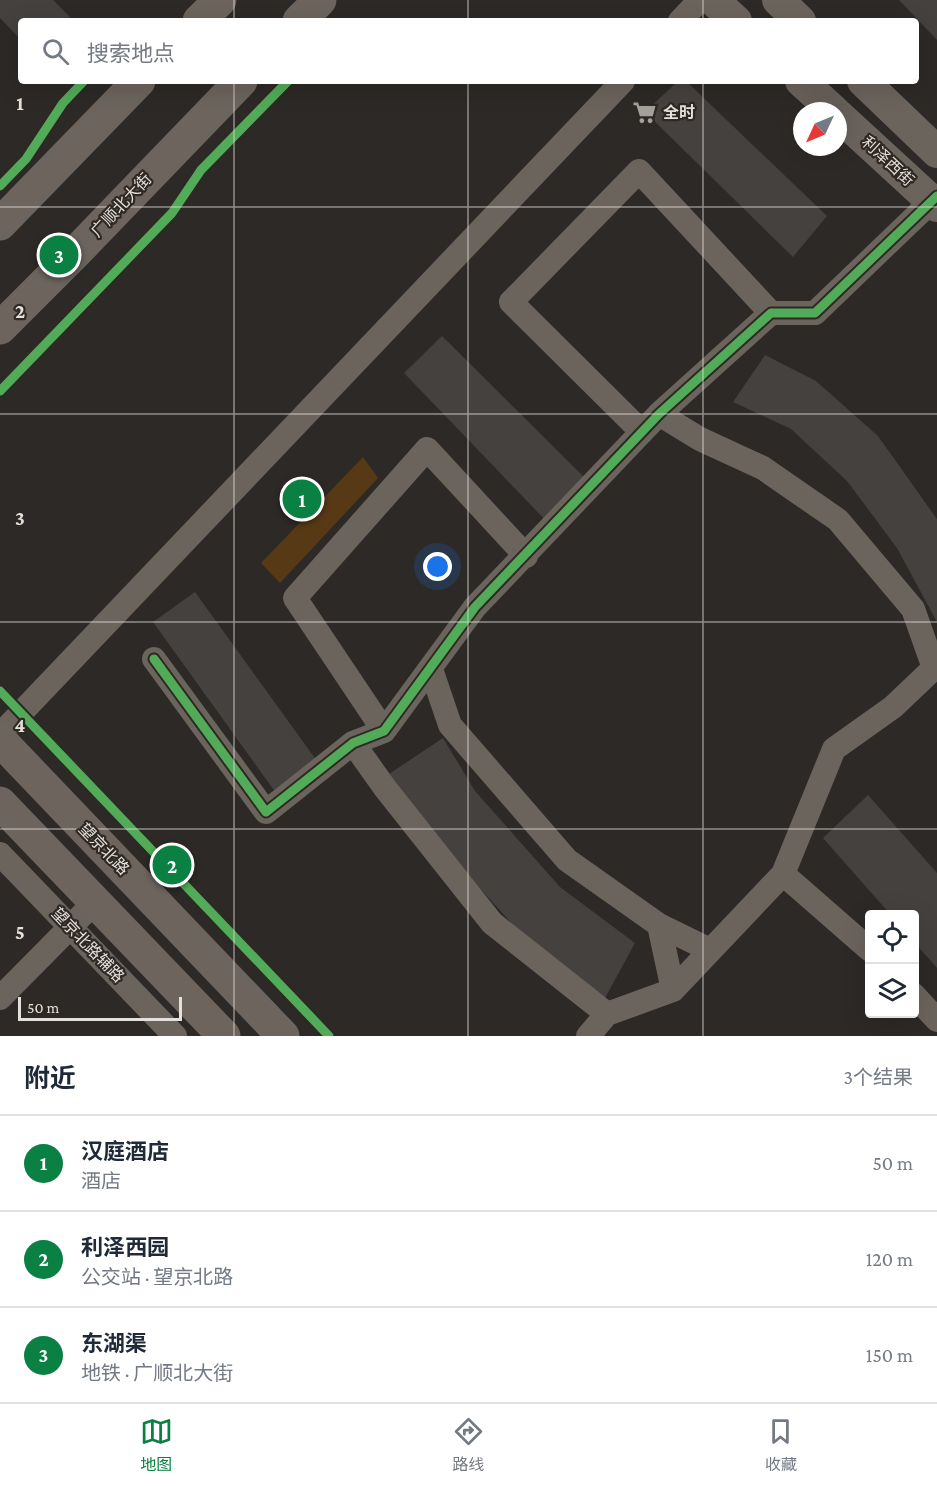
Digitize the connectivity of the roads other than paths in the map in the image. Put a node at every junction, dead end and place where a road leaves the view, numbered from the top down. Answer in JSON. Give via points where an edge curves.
{"nodes":[{"id":1,"x":220,"y":0,"type":"edge"},
{"id":2,"x":320,"y":0,"type":"edge"},
{"id":3,"x":700,"y":0,"type":"edge"},
{"id":4,"x":713,"y":0,"type":"edge"},
{"id":5,"x":778,"y":0,"type":"edge"},
{"id":6,"x":202,"y":18,"type":"edge"},
{"id":7,"x":302,"y":18,"type":"edge"},
{"id":8,"x":683,"y":18,"type":"edge"},
{"id":9,"x":733,"y":18,"type":"edge"},
{"id":10,"x":797,"y":18,"type":"edge"},
{"id":11,"x":136,"y":84,"type":"edge"},
{"id":12,"x":238,"y":84,"type":"edge"},
{"id":13,"x":620,"y":84,"type":"edge"},
{"id":14,"x":804,"y":84,"type":"edge"},
{"id":15,"x":866,"y":84,"type":"edge"},
{"id":16,"x":824,"y":102,"type":"edge"},
{"id":17,"x":847,"y":123,"type":"edge"},
{"id":18,"x":937,"y":152,"type":"edge"},
{"id":19,"x":935,"y":201,"type":"edge"},
{"id":20,"x":0,"y":224,"type":"edge"},
{"id":21,"x":771,"y":313,"type":"junction"},
{"id":22,"x":0,"y":328,"type":"edge"},
{"id":23,"x":659,"y":414,"type":"junction"},
{"id":24,"x":642,"y":432,"type":"junction"},
{"id":25,"x":526,"y":556,"type":"junction"},
{"id":26,"x":154,"y":659,"type":"dead end"},
{"id":27,"x":935,"y":668,"type":"edge"},
{"id":28,"x":431,"y":669,"type":"junction"},
{"id":29,"x":384,"y":731,"type":"junction"},
{"id":30,"x":0,"y":735,"type":"edge"},
{"id":31,"x":0,"y":740,"type":"edge"},
{"id":32,"x":352,"y":744,"type":"junction"},
{"id":33,"x":0,"y":803,"type":"edge"},
{"id":34,"x":0,"y":854,"type":"edge"},
{"id":35,"x":783,"y":874,"type":"junction"},
{"id":36,"x":96,"y":902,"type":"junction"},
{"id":37,"x":659,"y":925,"type":"junction"},
{"id":38,"x":70,"y":927,"type":"junction"},
{"id":39,"x":865,"y":946,"type":"edge"},
{"id":40,"x":710,"y":950,"type":"junction"},
{"id":41,"x":673,"y":990,"type":"junction"},
{"id":42,"x":0,"y":998,"type":"edge"},
{"id":43,"x":919,"y":1000,"type":"edge"},
{"id":44,"x":607,"y":1014,"type":"junction"},
{"id":45,"x":937,"y":1020,"type":"edge"},
{"id":46,"x":176,"y":1036,"type":"edge"},
{"id":47,"x":224,"y":1036,"type":"edge"},
{"id":48,"x":283,"y":1036,"type":"edge"},
{"id":49,"x":588,"y":1036,"type":"edge"}],
"edges":[{"from":1,"to":6,"type":"main road"},
{"from":2,"to":7,"type":"main road"},
{"from":3,"to":8,"type":"street"},
{"from":4,"to":9,"type":"street"},
{"from":5,"to":10,"type":"street"},
{"from":11,"to":20,"type":"main road"},
{"from":12,"to":22,"type":"main road","name":"广顺北大街"},
{"from":13,"to":30,"type":"street"},
{"from":14,"to":16,"type":"street"},
{"from":15,"to":18,"type":"street"},
{"from":17,"to":19,"type":"street","name":"利泽西街"},
{"from":19,"to":21,"type":"street","via":[[815,313]]},
{"from":21,"to":23,"type":"street"},
{"from":21,"to":24,"type":"street","via":[[639,171],[511,302]]},
{"from":23,"to":24,"type":"street"},
{"from":23,"to":27,"type":"street","via":[[700,439],[763,468],[838,520],[913,609]]},
{"from":24,"to":25,"type":"street"},
{"from":25,"to":28,"type":"street","via":[[475,607]]},
{"from":25,"to":29,"type":"street","via":[[427,449],[295,598]]},
{"from":26,"to":32,"type":"street","via":[[266,812]]},
{"from":27,"to":35,"type":"street","via":[[893,707],[834,749]]},
{"from":28,"to":29,"type":"street"},
{"from":28,"to":37,"type":"street","via":[[450,725],[567,860]]},
{"from":29,"to":32,"type":"street"},
{"from":31,"to":48,"type":"main road","name":"望京北路"},
{"from":32,"to":44,"type":"street","via":[[492,923]]},
{"from":33,"to":36,"type":"main road"},
{"from":34,"to":38,"type":"street","name":"望京北路辅路"},
{"from":35,"to":39,"type":"street"},
{"from":35,"to":40,"type":"street"},
{"from":36,"to":38,"type":"street"},
{"from":36,"to":47,"type":"main road"},
{"from":37,"to":40,"type":"street"},
{"from":37,"to":41,"type":"street"},
{"from":38,"to":42,"type":"street"},
{"from":38,"to":46,"type":"street","name":"望京北路辅路"},
{"from":40,"to":41,"type":"street"},
{"from":41,"to":44,"type":"street"},
{"from":43,"to":45,"type":"street"},
{"from":44,"to":49,"type":"street"}]}
